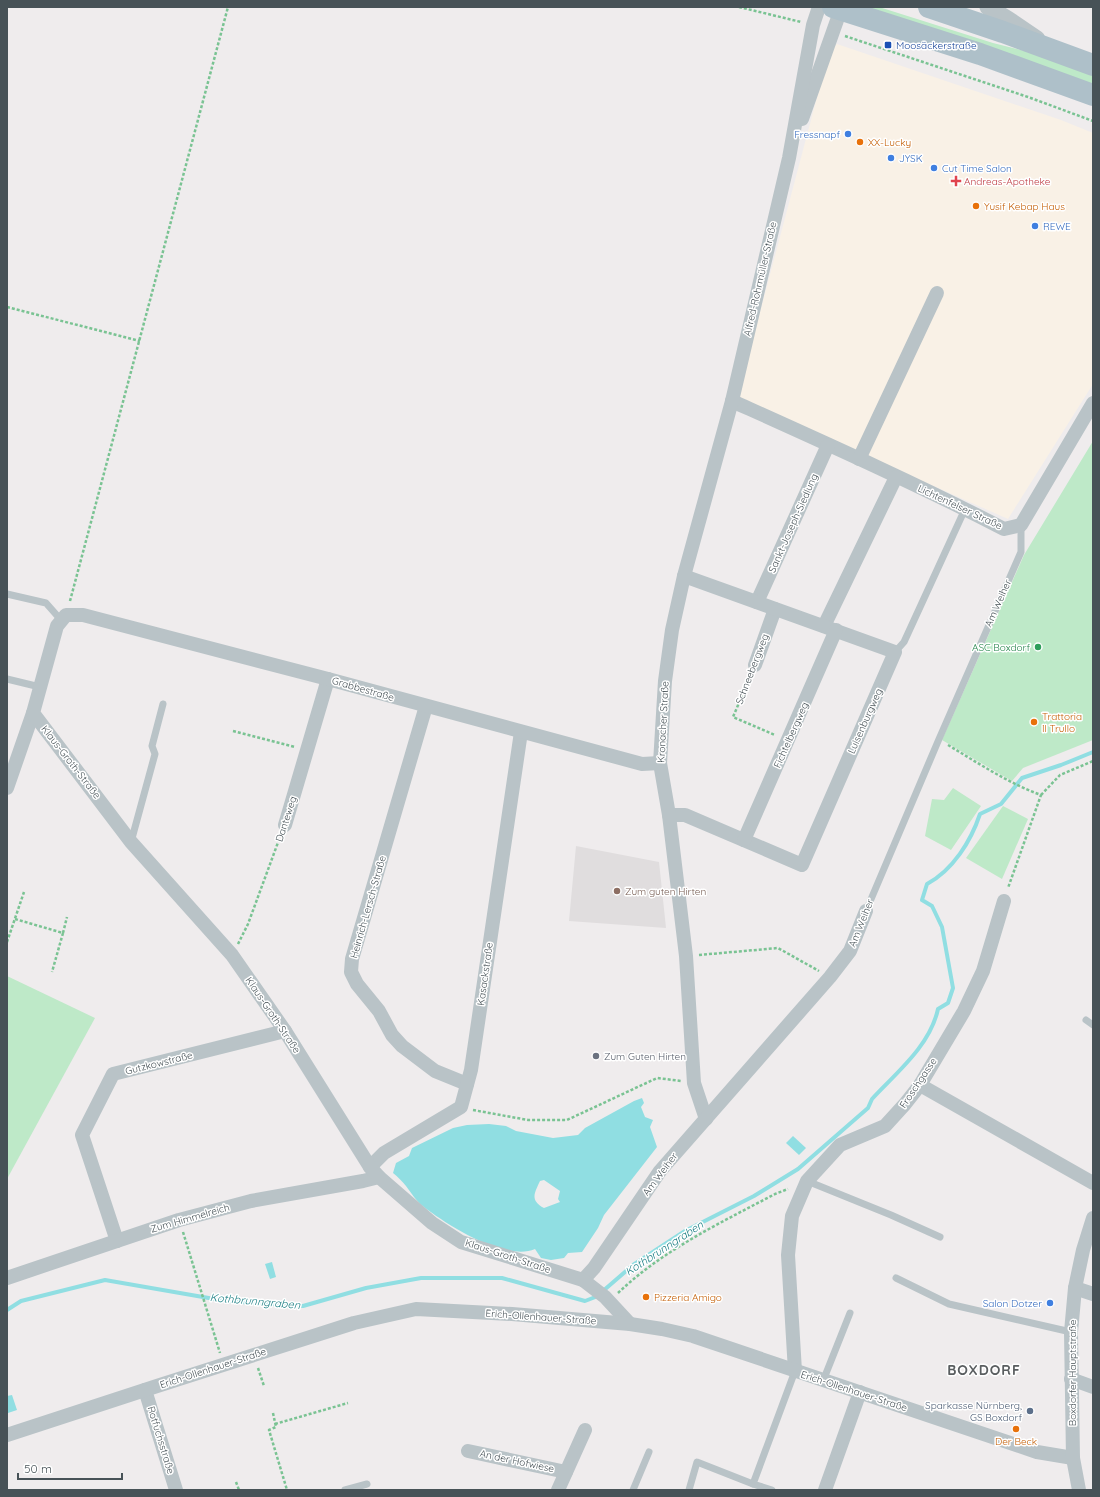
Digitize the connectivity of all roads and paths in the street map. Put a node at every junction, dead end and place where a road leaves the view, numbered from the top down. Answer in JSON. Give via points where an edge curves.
{"nodes":[{"id":1,"x":228,"y":7,"type":"edge"},
{"id":2,"x":739,"y":7,"type":"edge"},
{"id":3,"x":819,"y":7,"type":"edge"},
{"id":4,"x":929,"y":7,"type":"edge"},
{"id":5,"x":988,"y":7,"type":"edge"},
{"id":6,"x":838,"y":8,"type":"edge"},
{"id":7,"x":813,"y":25,"type":"junction"},
{"id":8,"x":832,"y":31,"type":"junction"},
{"id":9,"x":888,"y":45,"type":"dead end"},
{"id":10,"x":1050,"y":48,"type":"junction"},
{"id":11,"x":887,"y":50,"type":"junction"},
{"id":12,"x":1093,"y":65,"type":"edge"},
{"id":13,"x":1093,"y":95,"type":"edge"},
{"id":14,"x":1093,"y":121,"type":"edge"},
{"id":15,"x":789,"y":158,"type":"junction"},
{"id":16,"x":937,"y":293,"type":"dead end"},
{"id":17,"x":7,"y":307,"type":"edge"},
{"id":18,"x":140,"y":341,"type":"junction"},
{"id":19,"x":732,"y":401,"type":"junction"},
{"id":20,"x":1093,"y":403,"type":"edge"},
{"id":21,"x":828,"y":444,"type":"junction"},
{"id":22,"x":859,"y":459,"type":"junction"},
{"id":23,"x":896,"y":477,"type":"junction"},
{"id":24,"x":965,"y":509,"type":"junction"},
{"id":25,"x":1021,"y":525,"type":"junction"},
{"id":26,"x":684,"y":576,"type":"junction"},
{"id":27,"x":7,"y":594,"type":"edge"},
{"id":28,"x":757,"y":602,"type":"junction"},
{"id":29,"x":775,"y":609,"type":"junction"},
{"id":30,"x":64,"y":618,"type":"junction"},
{"id":31,"x":830,"y":628,"type":"junction"},
{"id":32,"x":895,"y":652,"type":"junction"},
{"id":33,"x":755,"y":664,"type":"joint"},
{"id":34,"x":7,"y":679,"type":"edge"},
{"id":35,"x":328,"y":679,"type":"junction"},
{"id":36,"x":40,"y":687,"type":"junction"},
{"id":37,"x":163,"y":704,"type":"dead end"},
{"id":38,"x":426,"y":706,"type":"junction"},
{"id":39,"x":33,"y":713,"type":"junction"},
{"id":40,"x":233,"y":731,"type":"dead end"},
{"id":41,"x":520,"y":732,"type":"junction"},
{"id":42,"x":939,"y":739,"type":"junction"},
{"id":43,"x":788,"y":741,"type":"junction"},
{"id":44,"x":307,"y":751,"type":"junction"},
{"id":45,"x":1093,"y":761,"type":"edge"},
{"id":46,"x":660,"y":763,"type":"junction"},
{"id":47,"x":7,"y":788,"type":"edge"},
{"id":48,"x":1041,"y":795,"type":"junction"},
{"id":49,"x":669,"y":815,"type":"junction"},
{"id":50,"x":285,"y":825,"type":"joint"},
{"id":51,"x":744,"y":840,"type":"junction"},
{"id":52,"x":131,"y":842,"type":"junction"},
{"id":53,"x":24,"y":892,"type":"dead end"},
{"id":54,"x":1004,"y":901,"type":"joint"},
{"id":55,"x":866,"y":911,"type":"joint"},
{"id":56,"x":67,"y":917,"type":"dead end"},
{"id":57,"x":15,"y":919,"type":"junction"},
{"id":58,"x":63,"y":933,"type":"junction"},
{"id":59,"x":7,"y":942,"type":"edge"},
{"id":60,"x":232,"y":955,"type":"junction"},
{"id":61,"x":686,"y":956,"type":"junction"},
{"id":62,"x":52,"y":972,"type":"dead end"},
{"id":63,"x":830,"y":977,"type":"junction"},
{"id":64,"x":1086,"y":1020,"type":"dead end"},
{"id":65,"x":1093,"y":1025,"type":"edge"},
{"id":66,"x":285,"y":1031,"type":"junction"},
{"id":67,"x":694,"y":1083,"type":"junction"},
{"id":68,"x":467,"y":1084,"type":"junction"},
{"id":69,"x":920,"y":1084,"type":"junction"},
{"id":70,"x":461,"y":1107,"type":"junction"},
{"id":71,"x":706,"y":1119,"type":"junction"},
{"id":72,"x":374,"y":1172,"type":"junction"},
{"id":73,"x":807,"y":1181,"type":"junction"},
{"id":74,"x":1093,"y":1183,"type":"edge"},
{"id":75,"x":1093,"y":1218,"type":"edge"},
{"id":76,"x":179,"y":1220,"type":"junction"},
{"id":77,"x":940,"y":1237,"type":"dead end"},
{"id":78,"x":117,"y":1241,"type":"junction"},
{"id":79,"x":7,"y":1278,"type":"edge"},
{"id":80,"x":896,"y":1278,"type":"dead end"},
{"id":81,"x":586,"y":1283,"type":"junction"},
{"id":82,"x":1075,"y":1288,"type":"junction"},
{"id":83,"x":1093,"y":1294,"type":"edge"},
{"id":84,"x":606,"y":1299,"type":"junction"},
{"id":85,"x":850,"y":1313,"type":"dead end"},
{"id":86,"x":630,"y":1324,"type":"junction"},
{"id":87,"x":1071,"y":1332,"type":"junction"},
{"id":88,"x":253,"y":1355,"type":"junction"},
{"id":89,"x":224,"y":1365,"type":"junction"},
{"id":90,"x":795,"y":1371,"type":"junction"},
{"id":91,"x":1071,"y":1379,"type":"junction"},
{"id":92,"x":823,"y":1381,"type":"junction"},
{"id":93,"x":264,"y":1386,"type":"dead end"},
{"id":94,"x":1093,"y":1387,"type":"edge"},
{"id":95,"x":145,"y":1390,"type":"junction"},
{"id":96,"x":860,"y":1392,"type":"junction"},
{"id":97,"x":348,"y":1403,"type":"dead end"},
{"id":98,"x":273,"y":1413,"type":"dead end"},
{"id":99,"x":275,"y":1424,"type":"junction"},
{"id":100,"x":584,"y":1430,"type":"dead end"},
{"id":101,"x":7,"y":1435,"type":"edge"},
{"id":102,"x":468,"y":1451,"type":"dead end"},
{"id":103,"x":649,"y":1452,"type":"dead end"},
{"id":104,"x":1073,"y":1458,"type":"junction"},
{"id":105,"x":566,"y":1472,"type":"junction"},
{"id":106,"x":236,"y":1482,"type":"dead end"},
{"id":107,"x":367,"y":1484,"type":"dead end"},
{"id":108,"x":753,"y":1484,"type":"junction"},
{"id":109,"x":176,"y":1490,"type":"edge"},
{"id":110,"x":238,"y":1490,"type":"edge"},
{"id":111,"x":287,"y":1490,"type":"edge"},
{"id":112,"x":345,"y":1490,"type":"edge"},
{"id":113,"x":558,"y":1490,"type":"edge"},
{"id":114,"x":633,"y":1490,"type":"edge"},
{"id":115,"x":689,"y":1490,"type":"edge"},
{"id":116,"x":772,"y":1490,"type":"edge"},
{"id":117,"x":825,"y":1490,"type":"edge"},
{"id":118,"x":1079,"y":1490,"type":"edge"}],
"edges":[{"from":1,"to":18,"type":"path"},
{"from":2,"to":7,"type":"path"},
{"from":3,"to":7,"type":"street","name":"Alfred-Rohrmüller-Straße"},
{"from":4,"to":10,"type":"main road"},
{"from":5,"to":10,"type":"street"},
{"from":6,"to":8,"type":"street","name":"Alfred-Rohrmüller-Straße"},
{"from":6,"to":13,"type":"main road","via":[[980,54]]},
{"from":7,"to":15,"type":"street","name":"Alfred-Rohrmüller-Straße"},
{"from":8,"to":11,"type":"path"},
{"from":8,"to":15,"type":"street","name":"Alfred-Rohrmüller-Straße"},
{"from":9,"to":11,"type":"path"},
{"from":10,"to":12,"type":"main road"},
{"from":11,"to":14,"type":"path"},
{"from":15,"to":19,"type":"street","name":"Alfred-Rohrmüller-Straße"},
{"from":16,"to":22,"type":"street"},
{"from":17,"to":18,"type":"path"},
{"from":18,"to":30,"type":"path"},
{"from":19,"to":21,"type":"street","name":"Lichtenfelser Straße"},
{"from":19,"to":26,"type":"street","name":"Kronacher Straße"},
{"from":20,"to":25,"type":"street"},
{"from":21,"to":22,"type":"street","name":"Lichtenfelser Straße"},
{"from":21,"to":28,"type":"street","name":"Sankt-Joseph-Siedlung"},
{"from":22,"to":23,"type":"street","name":"Lichtenfelser Straße"},
{"from":23,"to":24,"type":"street","name":"Lichtenfelser Straße"},
{"from":23,"to":31,"type":"street"},
{"from":24,"to":25,"type":"street","name":"Lichtenfelser Straße","via":[[1004,529]]},
{"from":24,"to":32,"type":"lane","via":[[904,642]]},
{"from":25,"to":42,"type":"lane","name":"Am Weiher","via":[[1021,552]]},
{"from":26,"to":28,"type":"street"},
{"from":26,"to":46,"type":"street","name":"Kronacher Straße","via":[[672,630],[665,681]]},
{"from":27,"to":30,"type":"lane","via":[[46,603]]},
{"from":28,"to":29,"type":"street"},
{"from":29,"to":31,"type":"street"},
{"from":29,"to":33,"type":"street","name":"Schneebergweg"},
{"from":30,"to":35,"type":"street","name":"Grabbestraße","via":[[83,615]]},
{"from":30,"to":36,"type":"street","via":[[57,626]]},
{"from":31,"to":32,"type":"street"},
{"from":31,"to":43,"type":"street","name":"Fichtelbergweg"},
{"from":32,"to":51,"type":"street","name":"Luisenburgweg","via":[[802,865]]},
{"from":33,"to":43,"type":"path","name":"Schneebergweg","via":[[733,717]]},
{"from":34,"to":36,"type":"lane"},
{"from":35,"to":38,"type":"street","name":"Grabbestraße"},
{"from":35,"to":44,"type":"street","name":"Danteweg"},
{"from":36,"to":39,"type":"street"},
{"from":37,"to":52,"type":"lane","via":[[152,746],[155,754]]},
{"from":38,"to":41,"type":"street","name":"Grabbestraße"},
{"from":38,"to":68,"type":"street","name":"Heinrich-Lersch-Straße","via":[[352,959],[351,972],[402,1046],[435,1071]]},
{"from":39,"to":47,"type":"street"},
{"from":39,"to":52,"type":"street","name":"Klaus-Groth-Straße"},
{"from":40,"to":44,"type":"path"},
{"from":41,"to":46,"type":"street","name":"Grabbestraße","via":[[642,764]]},
{"from":41,"to":68,"type":"street","name":"Kasackstraße"},
{"from":42,"to":48,"type":"path","via":[[1008,781]]},
{"from":42,"to":55,"type":"lane","name":"Am Weiher"},
{"from":43,"to":51,"type":"street","name":"Fichtelbergweg"},
{"from":44,"to":50,"type":"street","name":"Danteweg"},
{"from":45,"to":48,"type":"path","via":[[1060,775]]},
{"from":46,"to":49,"type":"street","name":"Kronacher Straße"},
{"from":48,"to":54,"type":"path"},
{"from":49,"to":51,"type":"street","name":"Luisenburgweg","via":[[685,815]]},
{"from":49,"to":61,"type":"street","name":"Kronacher Straße"},
{"from":50,"to":60,"type":"path","name":"Danteweg","via":[[248,924]]},
{"from":52,"to":60,"type":"street","name":"Klaus-Groth-Straße"},
{"from":53,"to":57,"type":"path"},
{"from":54,"to":69,"type":"street","name":"Froschgasse","via":[[983,971],[964,1011]]},
{"from":55,"to":63,"type":"street","name":"Am Weiher","via":[[850,950]]},
{"from":56,"to":58,"type":"path"},
{"from":57,"to":58,"type":"path"},
{"from":57,"to":59,"type":"path"},
{"from":58,"to":62,"type":"path"},
{"from":60,"to":66,"type":"street","name":"Klaus-Groth-Straße"},
{"from":61,"to":63,"type":"path","via":[[778,948]]},
{"from":61,"to":67,"type":"street","name":"Kronacher Straße"},
{"from":63,"to":71,"type":"street","name":"Am Weiher"},
{"from":64,"to":65,"type":"lane"},
{"from":66,"to":72,"type":"street","name":"Klaus-Groth-Straße"},
{"from":66,"to":78,"type":"street","name":"Gutzkowstraße","via":[[113,1074],[82,1135]]},
{"from":67,"to":70,"type":"path","via":[[657,1078],[567,1120],[528,1120]]},
{"from":67,"to":71,"type":"street","name":"Kronacher Straße"},
{"from":68,"to":70,"type":"street","name":"Kasackstraße"},
{"from":69,"to":73,"type":"street","name":"Froschgasse","via":[[906,1104],[885,1126],[840,1145]]},
{"from":69,"to":74,"type":"street"},
{"from":70,"to":72,"type":"street","via":[[384,1153]]},
{"from":71,"to":81,"type":"street","name":"Am Weiher","via":[[660,1171]]},
{"from":72,"to":76,"type":"street","name":"Zum Himmelreich","via":[[363,1181],[251,1201]]},
{"from":72,"to":81,"type":"street","name":"Klaus-Groth-Straße","via":[[432,1223],[461,1242]]},
{"from":73,"to":77,"type":"lane"},
{"from":73,"to":84,"type":"path","via":[[775,1194],[686,1241]]},
{"from":73,"to":90,"type":"street","name":"Froschgasse","via":[[792,1216],[788,1255]]},
{"from":75,"to":82,"type":"street","name":"Boxdorfer Hauptstraße"},
{"from":76,"to":78,"type":"street","name":"Zum Himmelreich"},
{"from":76,"to":89,"type":"path"},
{"from":78,"to":79,"type":"street","name":"Zum Himmelreich"},
{"from":80,"to":87,"type":"lane","via":[[949,1304]]},
{"from":81,"to":84,"type":"street","name":"Klaus-Groth-Straße"},
{"from":82,"to":83,"type":"street"},
{"from":82,"to":87,"type":"street","name":"Boxdorfer Hauptstraße"},
{"from":84,"to":86,"type":"street","name":"Klaus-Groth-Straße"},
{"from":85,"to":92,"type":"lane"},
{"from":86,"to":88,"type":"street","name":"Erich-Ollenhauer-Straße","via":[[416,1309],[354,1323]]},
{"from":86,"to":90,"type":"street","name":"Erich-Ollenhauer-Straße","via":[[693,1336]]},
{"from":87,"to":91,"type":"street","name":"Boxdorfer Hauptstraße"},
{"from":88,"to":89,"type":"street","name":"Erich-Ollenhauer-Straße"},
{"from":88,"to":93,"type":"path"},
{"from":89,"to":95,"type":"street","name":"Erich-Ollenhauer-Straße"},
{"from":90,"to":92,"type":"street","name":"Erich-Ollenhauer-Straße"},
{"from":90,"to":108,"type":"lane"},
{"from":91,"to":94,"type":"street"},
{"from":91,"to":104,"type":"street","name":"Boxdorfer Hauptstraße"},
{"from":92,"to":96,"type":"street","name":"Erich-Ollenhauer-Straße"},
{"from":95,"to":101,"type":"street","name":"Erich-Ollenhauer-Straße"},
{"from":95,"to":109,"type":"street","name":"Rotfuchsstraße"},
{"from":96,"to":104,"type":"street","name":"Erich-Ollenhauer-Straße","via":[[1037,1452]]},
{"from":96,"to":117,"type":"street"},
{"from":97,"to":99,"type":"path"},
{"from":98,"to":99,"type":"path"},
{"from":99,"to":111,"type":"path","via":[[276,1428],[269,1430]]},
{"from":100,"to":105,"type":"street","name":"An der Hofwiese"},
{"from":102,"to":105,"type":"street","name":"An der Hofwiese"},
{"from":103,"to":114,"type":"lane"},
{"from":104,"to":118,"type":"street","name":"Boxdorfer Hauptstraße"},
{"from":105,"to":113,"type":"street","name":"An der Hofwiese"},
{"from":106,"to":110,"type":"path"},
{"from":107,"to":112,"type":"lane"},
{"from":108,"to":115,"type":"lane","via":[[697,1462]]},
{"from":108,"to":116,"type":"lane"}]}
